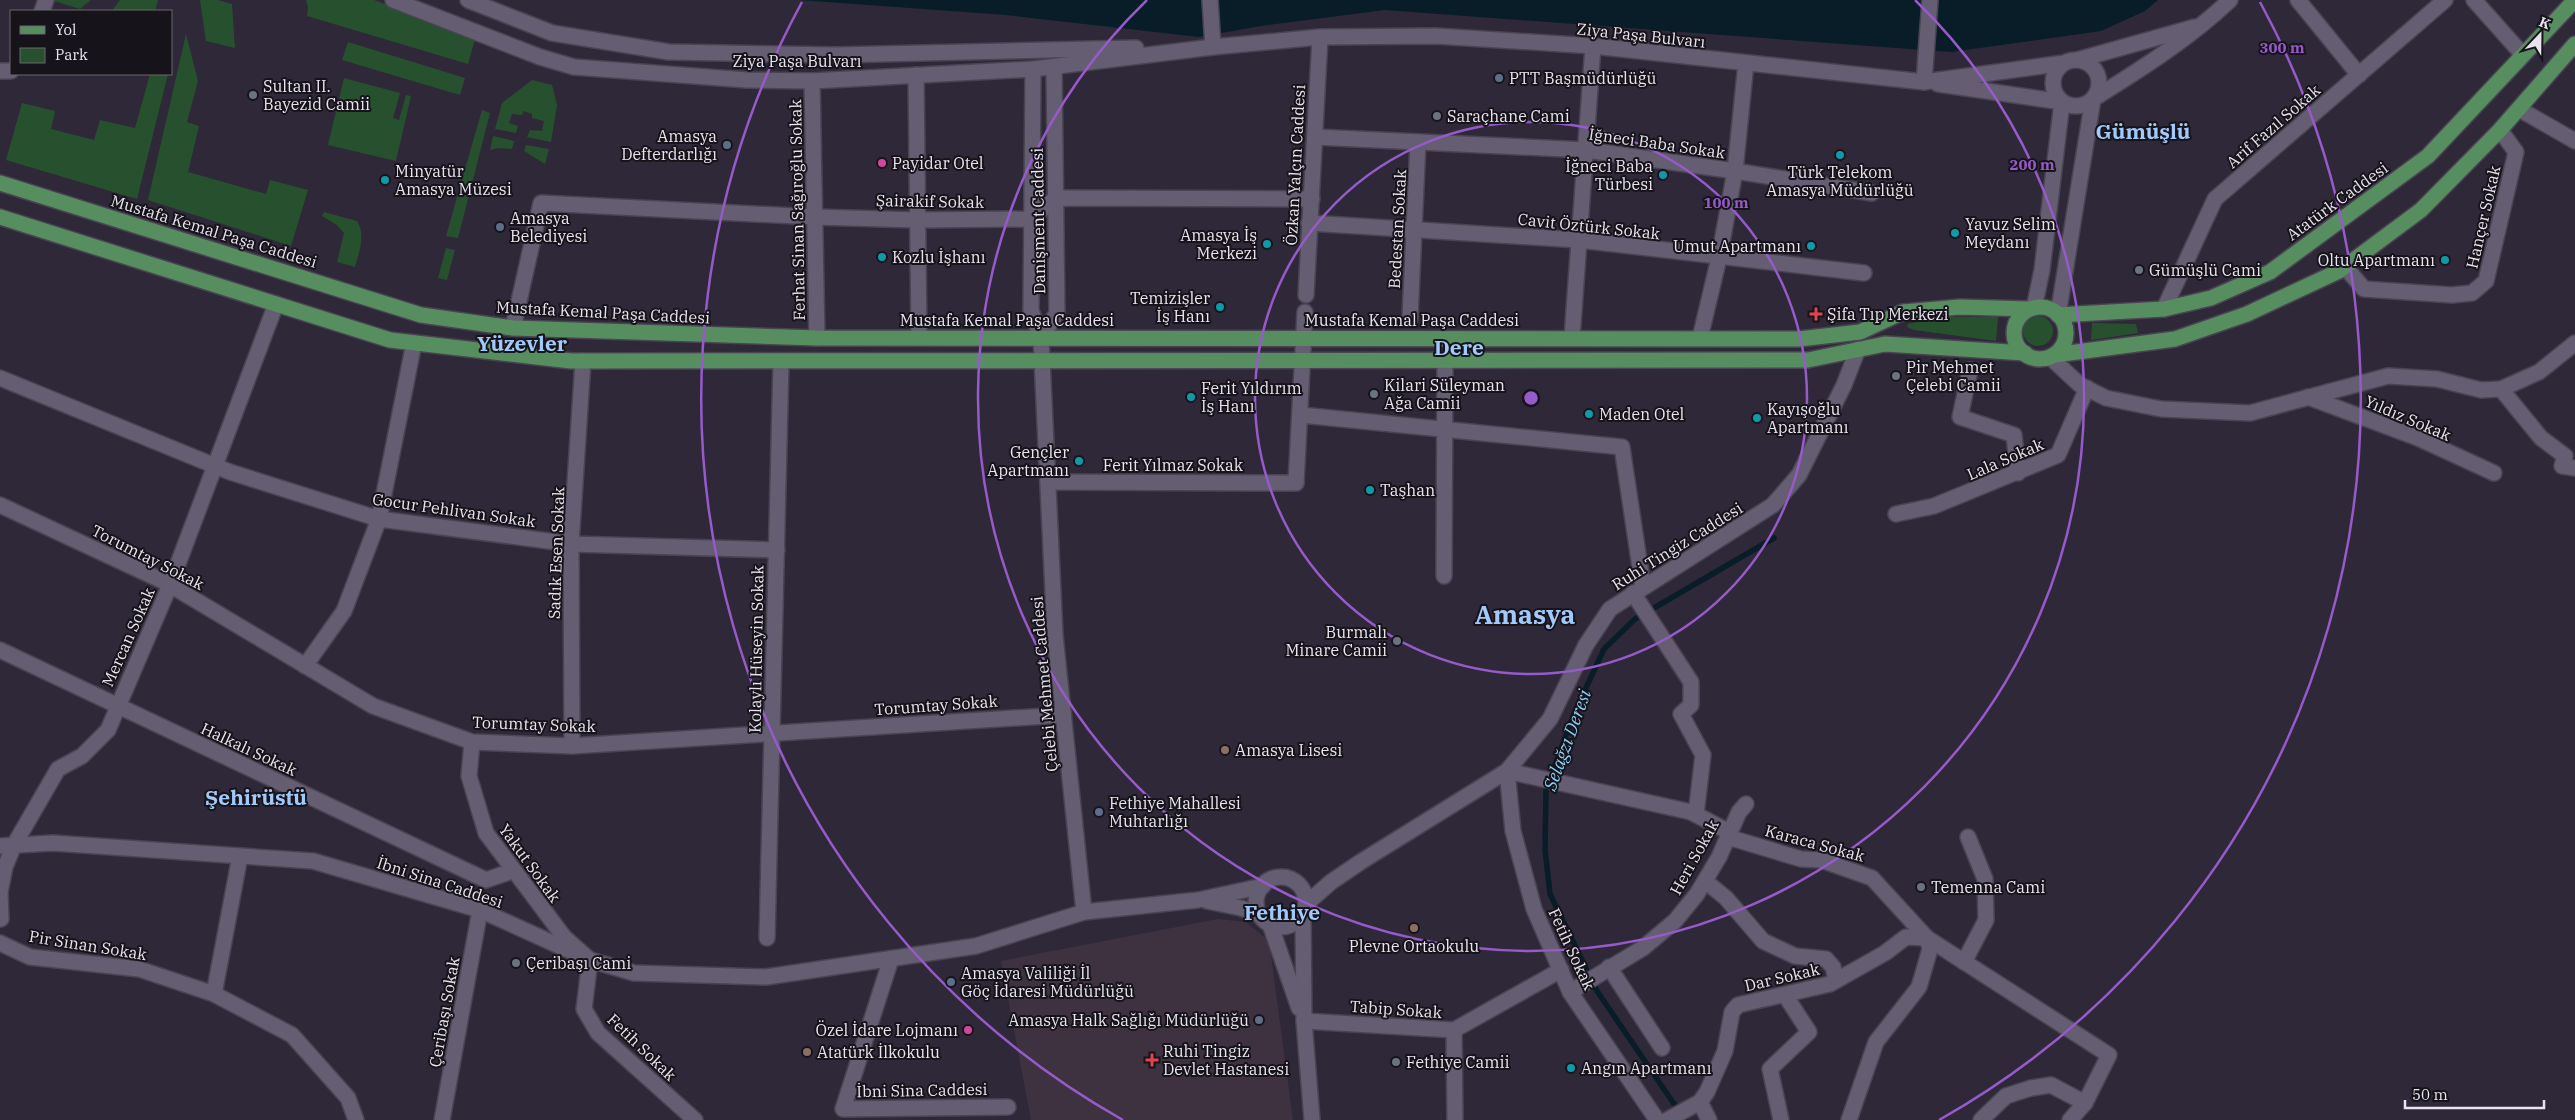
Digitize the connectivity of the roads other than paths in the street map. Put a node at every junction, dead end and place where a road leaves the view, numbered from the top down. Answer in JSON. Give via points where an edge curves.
{"nodes":[{"id":1,"x":393,"y":0,"type":"edge"},
{"id":2,"x":468,"y":0,"type":"edge"},
{"id":3,"x":1210,"y":0,"type":"edge"},
{"id":4,"x":1930,"y":0,"type":"edge"},
{"id":5,"x":2230,"y":0,"type":"edge"},
{"id":6,"x":2298,"y":0,"type":"edge"},
{"id":7,"x":2445,"y":0,"type":"edge"},
{"id":8,"x":2474,"y":0,"type":"edge"},
{"id":9,"x":2575,"y":0,"type":"edge"},
{"id":10,"x":2204,"y":24,"type":"junction"},
{"id":11,"x":1320,"y":37,"type":"junction"},
{"id":12,"x":2575,"y":44,"type":"edge"},
{"id":13,"x":1593,"y":46,"type":"junction"},
{"id":14,"x":1213,"y":47,"type":"junction"},
{"id":15,"x":2523,"y":55,"type":"junction"},
{"id":16,"x":2070,"y":62,"type":"junction"},
{"id":17,"x":1746,"y":63,"type":"junction"},
{"id":18,"x":1054,"y":68,"type":"junction"},
{"id":19,"x":1033,"y":69,"type":"junction"},
{"id":20,"x":916,"y":75,"type":"junction"},
{"id":21,"x":2359,"y":75,"type":"junction"},
{"id":22,"x":812,"y":82,"type":"junction"},
{"id":23,"x":1924,"y":82,"type":"junction"},
{"id":24,"x":2093,"y":99,"type":"junction"},
{"id":25,"x":2062,"y":102,"type":"junction"},
{"id":26,"x":2519,"y":109,"type":"junction"},
{"id":27,"x":2500,"y":130,"type":"junction"},
{"id":28,"x":1315,"y":136,"type":"junction"},
{"id":29,"x":2575,"y":141,"type":"edge"},
{"id":30,"x":1418,"y":142,"type":"junction"},
{"id":31,"x":1586,"y":150,"type":"junction"},
{"id":32,"x":1736,"y":171,"type":"junction"},
{"id":33,"x":0,"y":183,"type":"edge"},
{"id":34,"x":1872,"y":193,"type":"dead end"},
{"id":35,"x":1056,"y":198,"type":"junction"},
{"id":36,"x":1312,"y":199,"type":"junction"},
{"id":37,"x":0,"y":217,"type":"edge"},
{"id":38,"x":815,"y":217,"type":"junction"},
{"id":39,"x":1031,"y":219,"type":"junction"},
{"id":40,"x":917,"y":220,"type":"junction"},
{"id":41,"x":1309,"y":223,"type":"junction"},
{"id":42,"x":1414,"y":229,"type":"junction"},
{"id":43,"x":1579,"y":240,"type":"junction"},
{"id":44,"x":1719,"y":258,"type":"junction"},
{"id":45,"x":2345,"y":267,"type":"junction"},
{"id":46,"x":1864,"y":273,"type":"dead end"},
{"id":47,"x":1306,"y":295,"type":"dead end"},
{"id":48,"x":276,"y":304,"type":"junction"},
{"id":49,"x":2032,"y":309,"type":"junction"},
{"id":50,"x":2164,"y":309,"type":"junction"},
{"id":51,"x":1305,"y":312,"type":"dead end"},
{"id":52,"x":2058,"y":315,"type":"junction"},
{"id":53,"x":1410,"y":318,"type":"dead end"},
{"id":54,"x":513,"y":328,"type":"junction"},
{"id":55,"x":1304,"y":337,"type":"junction"},
{"id":56,"x":817,"y":338,"type":"junction"},
{"id":57,"x":919,"y":338,"type":"junction"},
{"id":58,"x":1041,"y":338,"type":"junction"},
{"id":59,"x":1572,"y":338,"type":"junction"},
{"id":60,"x":1700,"y":338,"type":"junction"},
{"id":61,"x":414,"y":343,"type":"junction"},
{"id":62,"x":2574,"y":345,"type":"edge"},
{"id":63,"x":1858,"y":349,"type":"junction"},
{"id":64,"x":2025,"y":353,"type":"junction"},
{"id":65,"x":2052,"y":356,"type":"junction"},
{"id":66,"x":1304,"y":360,"type":"junction"},
{"id":67,"x":1445,"y":360,"type":"junction"},
{"id":68,"x":583,"y":361,"type":"junction"},
{"id":69,"x":781,"y":361,"type":"junction"},
{"id":70,"x":1043,"y":361,"type":"junction"},
{"id":71,"x":1970,"y":370,"type":"dead end"},
{"id":72,"x":0,"y":378,"type":"edge"},
{"id":73,"x":2087,"y":388,"type":"junction"},
{"id":74,"x":2501,"y":389,"type":"junction"},
{"id":75,"x":2308,"y":397,"type":"junction"},
{"id":76,"x":1301,"y":415,"type":"junction"},
{"id":77,"x":1447,"y":428,"type":"junction"},
{"id":78,"x":216,"y":466,"type":"junction"},
{"id":79,"x":2575,"y":468,"type":"edge"},
{"id":80,"x":2018,"y":473,"type":"junction"},
{"id":81,"x":2494,"y":473,"type":"dead end"},
{"id":82,"x":1049,"y":482,"type":"junction"},
{"id":83,"x":0,"y":505,"type":"edge"},
{"id":84,"x":1896,"y":514,"type":"dead end"},
{"id":85,"x":379,"y":519,"type":"junction"},
{"id":86,"x":571,"y":544,"type":"junction"},
{"id":87,"x":777,"y":550,"type":"junction"},
{"id":88,"x":1444,"y":576,"type":"dead end"},
{"id":89,"x":170,"y":585,"type":"junction"},
{"id":90,"x":1638,"y":595,"type":"junction"},
{"id":91,"x":0,"y":650,"type":"edge"},
{"id":92,"x":305,"y":666,"type":"junction"},
{"id":93,"x":117,"y":705,"type":"junction"},
{"id":94,"x":1063,"y":715,"type":"junction"},
{"id":95,"x":772,"y":733,"type":"junction"},
{"id":96,"x":472,"y":742,"type":"junction"},
{"id":97,"x":572,"y":746,"type":"junction"},
{"id":98,"x":1507,"y":771,"type":"junction"},
{"id":99,"x":1746,"y":804,"type":"dead end"},
{"id":100,"x":1696,"y":814,"type":"junction"},
{"id":101,"x":1729,"y":832,"type":"junction"},
{"id":102,"x":1968,"y":837,"type":"dead end"},
{"id":103,"x":7,"y":846,"type":"edge"},
{"id":104,"x":240,"y":856,"type":"junction"},
{"id":105,"x":512,"y":871,"type":"junction"},
{"id":106,"x":1705,"y":881,"type":"junction"},
{"id":107,"x":1330,"y":882,"type":"junction"},
{"id":108,"x":1296,"y":883,"type":"junction"},
{"id":109,"x":1263,"y":886,"type":"junction"},
{"id":110,"x":0,"y":893,"type":"edge"},
{"id":111,"x":1198,"y":900,"type":"junction"},
{"id":112,"x":1304,"y":909,"type":"junction"},
{"id":113,"x":480,"y":910,"type":"junction"},
{"id":114,"x":1084,"y":912,"type":"junction"},
{"id":115,"x":0,"y":919,"type":"edge"},
{"id":116,"x":1265,"y":920,"type":"junction"},
{"id":117,"x":767,"y":938,"type":"dead end"},
{"id":118,"x":1927,"y":938,"type":"junction"},
{"id":119,"x":0,"y":943,"type":"edge"},
{"id":120,"x":891,"y":959,"type":"junction"},
{"id":121,"x":590,"y":960,"type":"junction"},
{"id":122,"x":1964,"y":962,"type":"junction"},
{"id":123,"x":1606,"y":969,"type":"junction"},
{"id":124,"x":1561,"y":970,"type":"junction"},
{"id":125,"x":1836,"y":980,"type":"junction"},
{"id":126,"x":1575,"y":990,"type":"junction"},
{"id":127,"x":214,"y":994,"type":"junction"},
{"id":128,"x":1785,"y":995,"type":"junction"},
{"id":129,"x":1304,"y":1021,"type":"junction"},
{"id":130,"x":1454,"y":1030,"type":"junction"},
{"id":131,"x":1662,"y":1048,"type":"dead end"},
{"id":132,"x":2085,"y":1103,"type":"junction"},
{"id":133,"x":1696,"y":1105,"type":"junction"},
{"id":134,"x":1008,"y":1107,"type":"dead end"},
{"id":135,"x":356,"y":1120,"type":"edge"},
{"id":136,"x":442,"y":1120,"type":"edge"},
{"id":137,"x":694,"y":1120,"type":"edge"},
{"id":138,"x":1312,"y":1120,"type":"edge"},
{"id":139,"x":1455,"y":1120,"type":"edge"},
{"id":140,"x":1657,"y":1120,"type":"edge"},
{"id":141,"x":1667,"y":1120,"type":"edge"},
{"id":142,"x":1709,"y":1120,"type":"edge"},
{"id":143,"x":1781,"y":1120,"type":"edge"},
{"id":144,"x":1849,"y":1120,"type":"edge"},
{"id":145,"x":1981,"y":1120,"type":"edge"},
{"id":146,"x":2070,"y":1120,"type":"edge"}],
"edges":[{"from":1,"to":22,"type":"street","name":"Ziya Paşa Bulvarı","via":[[574,67]]},
{"from":2,"to":14,"type":"street","name":"Ziya Paşa Bulvarı","via":[[552,33],[670,52],[836,55]]},
{"from":3,"to":14,"type":"street"},
{"from":4,"to":23,"type":"street"},
{"from":5,"to":10,"type":"street"},
{"from":6,"to":21,"type":"street"},
{"from":7,"to":21,"type":"street","name":"Arif Fazıl Sokak"},
{"from":8,"to":15,"type":"street"},
{"from":9,"to":15,"type":"main road","name":"Atatürk Caddesi"},
{"from":10,"to":16,"type":"street","name":"Ziya Paşa Bulvarı"},
{"from":10,"to":24,"type":"street"},
{"from":11,"to":13,"type":"street","name":"Ziya Paşa Bulvarı","via":[[1436,36]]},
{"from":11,"to":14,"type":"street","name":"Ziya Paşa Bulvarı"},
{"from":11,"to":28,"type":"street","name":"Özkan Yalçın Caddesi"},
{"from":12,"to":26,"type":"main road"},
{"from":13,"to":17,"type":"street","name":"Ziya Paşa Bulvarı"},
{"from":13,"to":31,"type":"street"},
{"from":14,"to":18,"type":"street","name":"Ziya Paşa Bulvarı"},
{"from":15,"to":50,"type":"main road","name":"Atatürk Caddesi","via":[[2428,156],[2270,272],[2211,298]]},
{"from":16,"to":23,"type":"street","name":"Ziya Paşa Bulvarı"},
{"from":16,"to":24,"type":"street","via":[[2089,64],[2098,77],[2099,85]]},
{"from":16,"to":25,"type":"street","via":[[2056,71],[2052,85]]},
{"from":17,"to":23,"type":"street","name":"Ziya Paşa Bulvarı"},
{"from":17,"to":32,"type":"street"},
{"from":18,"to":19,"type":"street","name":"Ziya Paşa Bulvarı"},
{"from":18,"to":35,"type":"street","name":"Danişment Caddesi"},
{"from":19,"to":20,"type":"street","name":"Ziya Paşa Bulvarı"},
{"from":19,"to":39,"type":"street","name":"Danişment Caddesi"},
{"from":20,"to":22,"type":"street","name":"Ziya Paşa Bulvarı"},
{"from":20,"to":40,"type":"street"},
{"from":21,"to":50,"type":"street","name":"Arif Fazıl Sokak","via":[[2215,199]]},
{"from":22,"to":38,"type":"street","name":"Ferhat Sinan Sağıroğlu Sokak"},
{"from":23,"to":25,"type":"street"},
{"from":24,"to":25,"type":"street","via":[[2072,107]]},
{"from":24,"to":52,"type":"street"},
{"from":25,"to":49,"type":"street","via":[[2042,270]]},
{"from":26,"to":27,"type":"main road"},
{"from":26,"to":29,"type":"street"},
{"from":27,"to":45,"type":"main road","via":[[2421,210]]},
{"from":27,"to":45,"type":"street","name":"Hançer Sokak","via":[[2516,152],[2486,281],[2472,293],[2452,295],[2364,289]]},
{"from":28,"to":30,"type":"street","name":"İğneci Baba Sokak"},
{"from":28,"to":36,"type":"street","name":"Özkan Yalçın Caddesi"},
{"from":30,"to":31,"type":"street","name":"İğneci Baba Sokak"},
{"from":30,"to":42,"type":"street","name":"Bedestan Sokak"},
{"from":31,"to":32,"type":"street","name":"İğneci Baba Sokak"},
{"from":31,"to":43,"type":"street"},
{"from":32,"to":34,"type":"street","name":"İğneci Baba Sokak"},
{"from":32,"to":44,"type":"street"},
{"from":33,"to":54,"type":"main road","name":"Mustafa Kemal Paşa Caddesi","via":[[421,314]]},
{"from":35,"to":36,"type":"street"},
{"from":35,"to":39,"type":"street"},
{"from":35,"to":58,"type":"street","name":"Danişment Caddesi","via":[[1057,313]]},
{"from":36,"to":41,"type":"street","name":"Özkan Yalçın Caddesi"},
{"from":37,"to":48,"type":"main road"},
{"from":38,"to":40,"type":"street","name":"Şairakif Sokak"},
{"from":38,"to":54,"type":"street","name":"Şairakif Sokak","via":[[541,203]]},
{"from":38,"to":56,"type":"street","name":"Ferhat Sinan Sağıroğlu Sokak"},
{"from":39,"to":40,"type":"street","name":"Şairakif Sokak"},
{"from":39,"to":58,"type":"street","name":"Danişment Caddesi","via":[[1031,310]]},
{"from":40,"to":57,"type":"street"},
{"from":41,"to":42,"type":"street","name":"Cavit Öztürk Sokak"},
{"from":41,"to":47,"type":"street","name":"Özkan Yalçın Caddesi"},
{"from":42,"to":43,"type":"street","name":"Cavit Öztürk Sokak"},
{"from":42,"to":53,"type":"street","name":"Bedestan Sokak"},
{"from":43,"to":44,"type":"street","name":"Cavit Öztürk Sokak"},
{"from":43,"to":59,"type":"street"},
{"from":44,"to":46,"type":"street","name":"Cavit Öztürk Sokak"},
{"from":44,"to":60,"type":"street"},
{"from":45,"to":65,"type":"main road","via":[[2247,314],[2175,339]]},
{"from":48,"to":61,"type":"main road","via":[[390,340]]},
{"from":48,"to":78,"type":"street","name":"Mercan Sokak"},
{"from":49,"to":52,"type":"main road","via":[[2046,308]]},
{"from":49,"to":60,"type":"main road","name":"Mustafa Kemal Paşa Caddesi","via":[[1960,307],[1903,312],[1860,332],[1799,339]]},
{"from":49,"to":64,"type":"main road","via":[[2018,319],[2015,327],[2016,343]]},
{"from":50,"to":52,"type":"main road","name":"Atatürk Caddesi"},
{"from":51,"to":55,"type":"street"},
{"from":52,"to":65,"type":"main road","via":[[2065,325],[2065,342]]},
{"from":54,"to":56,"type":"main road","name":"Mustafa Kemal Paşa Caddesi"},
{"from":55,"to":58,"type":"main road","name":"Mustafa Kemal Paşa Caddesi"},
{"from":55,"to":59,"type":"main road","name":"Mustafa Kemal Paşa Caddesi"},
{"from":55,"to":66,"type":"street"},
{"from":56,"to":57,"type":"main road","name":"Mustafa Kemal Paşa Caddesi"},
{"from":57,"to":58,"type":"main road","name":"Mustafa Kemal Paşa Caddesi"},
{"from":58,"to":70,"type":"street","name":"Çelebi Mehmet Caddesi"},
{"from":59,"to":60,"type":"main road","name":"Mustafa Kemal Paşa Caddesi"},
{"from":61,"to":68,"type":"main road"},
{"from":61,"to":85,"type":"street"},
{"from":62,"to":74,"type":"street","via":[[2539,372]]},
{"from":63,"to":64,"type":"main road","via":[[1886,344]]},
{"from":63,"to":67,"type":"main road","via":[[1808,360]]},
{"from":63,"to":90,"type":"street","name":"Ruhi Tingiz Caddesi","via":[[1844,385],[1799,475],[1772,505]]},
{"from":64,"to":65,"type":"main road","via":[[2037,359]]},
{"from":65,"to":73,"type":"street","via":[[2068,375]]},
{"from":66,"to":67,"type":"main road"},
{"from":66,"to":70,"type":"main road"},
{"from":66,"to":76,"type":"street"},
{"from":67,"to":77,"type":"street"},
{"from":68,"to":69,"type":"main road"},
{"from":68,"to":86,"type":"street","name":"Sadık Esen Sokak"},
{"from":69,"to":70,"type":"main road"},
{"from":69,"to":87,"type":"street","name":"Kolaylı Hüseyin Sokak"},
{"from":70,"to":82,"type":"street","name":"Çelebi Mehmet Caddesi"},
{"from":71,"to":80,"type":"street","via":[[1960,417],[2014,435]]},
{"from":72,"to":78,"type":"street","name":"Gocur Pehlivan Sokak"},
{"from":73,"to":75,"type":"street","via":[[2106,398],[2161,409],[2250,413]]},
{"from":73,"to":80,"type":"street","name":"Lala Sokak","via":[[2058,456]]},
{"from":74,"to":75,"type":"street","via":[[2481,390],[2437,379],[2388,376]]},
{"from":74,"to":79,"type":"street","via":[[2541,438],[2565,456],[2562,466]]},
{"from":75,"to":81,"type":"street","name":"Yıldız Sokak","via":[[2418,438]]},
{"from":76,"to":77,"type":"street"},
{"from":76,"to":82,"type":"street","name":"Ferit Yılmaz Sokak","via":[[1296,483]]},
{"from":77,"to":88,"type":"street"},
{"from":77,"to":90,"type":"street","via":[[1622,447]]},
{"from":78,"to":85,"type":"street","name":"Gocur Pehlivan Sokak"},
{"from":78,"to":89,"type":"street","name":"Mercan Sokak"},
{"from":80,"to":84,"type":"street","name":"Lala Sokak","via":[[1934,506]]},
{"from":82,"to":94,"type":"street","name":"Çelebi Mehmet Caddesi","via":[[1054,635]]},
{"from":83,"to":89,"type":"street","name":"Torumtay Sokak"},
{"from":85,"to":86,"type":"street","name":"Gocur Pehlivan Sokak"},
{"from":85,"to":92,"type":"street","via":[[344,611]]},
{"from":86,"to":87,"type":"street","name":"Gocur Pehlivan Sokak"},
{"from":86,"to":97,"type":"street","name":"Sadık Esen Sokak"},
{"from":87,"to":95,"type":"street","name":"Kolaylı Hüseyin Sokak"},
{"from":89,"to":92,"type":"street","name":"Torumtay Sokak"},
{"from":89,"to":93,"type":"street","name":"Mercan Sokak"},
{"from":90,"to":98,"type":"street","name":"Ruhi Tingiz Caddesi","via":[[1610,609],[1586,645],[1550,719]]},
{"from":90,"to":100,"type":"street","via":[[1650,620],[1691,682],[1691,705],[1681,714],[1702,755]]},
{"from":91,"to":93,"type":"street","name":"Halkalı Sokak"},
{"from":92,"to":96,"type":"street","name":"Torumtay Sokak","via":[[373,706]]},
{"from":93,"to":103,"type":"street","name":"Mercan Sokak","via":[[108,730],[82,756],[58,770]]},
{"from":93,"to":105,"type":"street","name":"Halkalı Sokak","via":[[486,880]]},
{"from":94,"to":95,"type":"street","name":"Torumtay Sokak"},
{"from":94,"to":114,"type":"street","name":"Çelebi Mehmet Caddesi"},
{"from":95,"to":97,"type":"street","name":"Torumtay Sokak"},
{"from":95,"to":117,"type":"street","name":"Kolaylı Hüseyin Sokak"},
{"from":96,"to":97,"type":"street","name":"Torumtay Sokak"},
{"from":96,"to":105,"type":"street","name":"Yakut Sokak","via":[[469,776],[486,834]]},
{"from":98,"to":100,"type":"street","name":"Karaca Sokak"},
{"from":98,"to":107,"type":"street","name":"Ruhi Tingiz Caddesi"},
{"from":98,"to":124,"type":"street","name":"Fetih Sokak","via":[[1513,831],[1531,901]]},
{"from":99,"to":101,"type":"street","name":"Heri Sokak"},
{"from":100,"to":101,"type":"street","name":"Karaca Sokak"},
{"from":101,"to":106,"type":"street","name":"Heri Sokak"},
{"from":101,"to":118,"type":"street","name":"Karaca Sokak","via":[[1732,838],[1800,859],[1821,860],[1872,878]]},
{"from":102,"to":122,"type":"street","via":[[1985,879],[1986,920]]},
{"from":103,"to":104,"type":"street","name":"İbni Sina Caddesi","via":[[53,843]]},
{"from":103,"to":110,"type":"street","name":"Mercan Sokak"},
{"from":104,"to":113,"type":"street","name":"İbni Sina Caddesi","via":[[313,861]]},
{"from":104,"to":127,"type":"street"},
{"from":105,"to":121,"type":"street","name":"Yakut Sokak","via":[[564,937]]},
{"from":106,"to":123,"type":"street","name":"Heri Sokak","via":[[1676,921],[1643,948]]},
{"from":106,"to":125,"type":"street","via":[[1726,898],[1763,941],[1795,956],[1826,959]]},
{"from":107,"to":108,"type":"street"},
{"from":107,"to":112,"type":"street","name":"Ruhi Tingiz Caddesi"},
{"from":108,"to":109,"type":"street","via":[[1281,877]]},
{"from":108,"to":112,"type":"street","via":[[1305,896]]},
{"from":109,"to":111,"type":"street"},
{"from":109,"to":116,"type":"street","via":[[1256,905]]},
{"from":110,"to":115,"type":"street","name":"Mercan Sokak"},
{"from":111,"to":114,"type":"street"},
{"from":111,"to":116,"type":"street","via":[[1241,908]]},
{"from":112,"to":116,"type":"street","via":[[1294,924],[1286,927]]},
{"from":112,"to":129,"type":"street"},
{"from":113,"to":121,"type":"street","name":"İbni Sina Caddesi"},
{"from":113,"to":136,"type":"street","name":"Çeribaşı Sokak"},
{"from":114,"to":120,"type":"street","name":"İbni Sina Caddesi","via":[[976,946]]},
{"from":116,"to":129,"type":"street"},
{"from":118,"to":122,"type":"street","name":"Karaca Sokak"},
{"from":118,"to":125,"type":"street","name":"Dar Sokak","via":[[1906,937],[1885,953]]},
{"from":118,"to":144,"type":"street","via":[[1930,949],[1919,987],[1876,1042]]},
{"from":119,"to":127,"type":"street","name":"Pir Sinan Sokak","via":[[30,957],[139,969]]},
{"from":120,"to":121,"type":"street","name":"İbni Sina Caddesi","via":[[766,977],[634,973]]},
{"from":120,"to":134,"type":"street","name":"İbni Sina Caddesi","via":[[844,1109]]},
{"from":121,"to":137,"type":"street","name":"Fetih Sokak","via":[[584,1009],[598,1033]]},
{"from":122,"to":132,"type":"street","name":"Karaca Sokak","via":[[2109,1055]]},
{"from":123,"to":126,"type":"street","name":"Heri Sokak"},
{"from":123,"to":131,"type":"street"},
{"from":124,"to":126,"type":"street","name":"Fetih Sokak"},
{"from":124,"to":130,"type":"street","name":"Tabip Sokak"},
{"from":125,"to":128,"type":"street","name":"Dar Sokak"},
{"from":126,"to":140,"type":"street","name":"Fetih Sokak"},
{"from":127,"to":135,"type":"street","name":"Pir Sinan Sokak","via":[[292,1035],[348,1098]]},
{"from":128,"to":133,"type":"street","name":"Dar Sokak","via":[[1738,1005],[1732,1012],[1725,1051],[1707,1092]]},
{"from":128,"to":143,"type":"street","via":[[1809,1032],[1770,1069]]},
{"from":129,"to":130,"type":"street","name":"Tabip Sokak"},
{"from":129,"to":138,"type":"street"},
{"from":130,"to":139,"type":"street"},
{"from":132,"to":145,"type":"street","via":[[2051,1085],[2031,1088],[2006,1096]]},
{"from":132,"to":146,"type":"street","name":"Karaca Sokak"},
{"from":133,"to":141,"type":"street"},
{"from":133,"to":142,"type":"street"}]}
